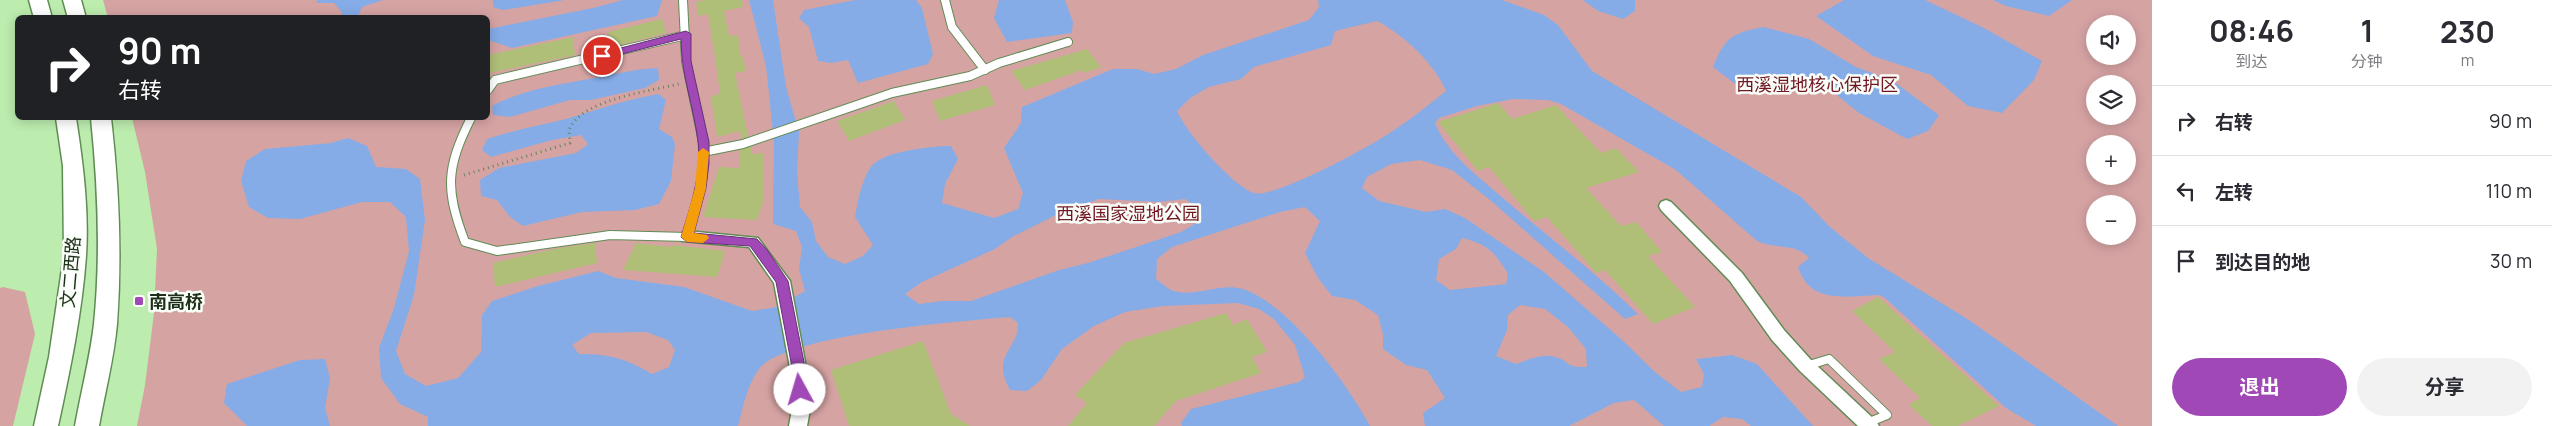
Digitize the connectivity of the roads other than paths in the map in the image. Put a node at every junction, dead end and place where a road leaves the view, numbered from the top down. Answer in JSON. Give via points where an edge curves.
{"nodes":[{"id":1,"x":38,"y":0,"type":"edge"},
{"id":2,"x":72,"y":0,"type":"edge"},
{"id":3,"x":683,"y":0,"type":"edge"},
{"id":4,"x":945,"y":0,"type":"edge"},
{"id":5,"x":42,"y":15,"type":"edge"},
{"id":6,"x":76,"y":15,"type":"edge"},
{"id":7,"x":686,"y":34,"type":"junction"},
{"id":8,"x":1068,"y":42,"type":"dead end"},
{"id":9,"x":985,"y":70,"type":"junction"},
{"id":10,"x":490,"y":87,"type":"edge"},
{"id":11,"x":66,"y":120,"type":"edge"},
{"id":12,"x":101,"y":120,"type":"edge"},
{"id":13,"x":470,"y":120,"type":"edge"},
{"id":14,"x":704,"y":152,"type":"junction"},
{"id":15,"x":1666,"y":206,"type":"dead end"},
{"id":16,"x":687,"y":237,"type":"junction"},
{"id":17,"x":1869,"y":425,"type":"edge"},
{"id":18,"x":46,"y":426,"type":"edge"},
{"id":19,"x":87,"y":426,"type":"edge"},
{"id":20,"x":798,"y":426,"type":"edge"}],
"edges":[{"from":1,"to":5,"type":"main road"},
{"from":2,"to":6,"type":"main road"},
{"from":3,"to":7,"type":"lane"},
{"from":4,"to":9,"type":"lane","via":[[952,27]]},
{"from":7,"to":10,"type":"lane","via":[[495,80]]},
{"from":7,"to":14,"type":"lane","via":[[686,61]]},
{"from":8,"to":9,"type":"lane"},
{"from":9,"to":14,"type":"lane","via":[[892,93],[743,144]]},
{"from":11,"to":18,"type":"main road","name":"文二西路","via":[[73,166],[75,255],[61,357]]},
{"from":12,"to":19,"type":"main road","name":"文二西路","via":[[110,244],[105,326]]},
{"from":13,"to":16,"type":"lane","via":[[453,158],[452,178],[456,220],[465,242],[497,251],[610,235]]},
{"from":14,"to":16,"type":"lane","via":[[701,188]]},
{"from":15,"to":17,"type":"street","via":[[1736,277],[1778,336]]},
{"from":16,"to":20,"type":"street","via":[[753,242],[782,281],[798,362],[802,404]]}]}
